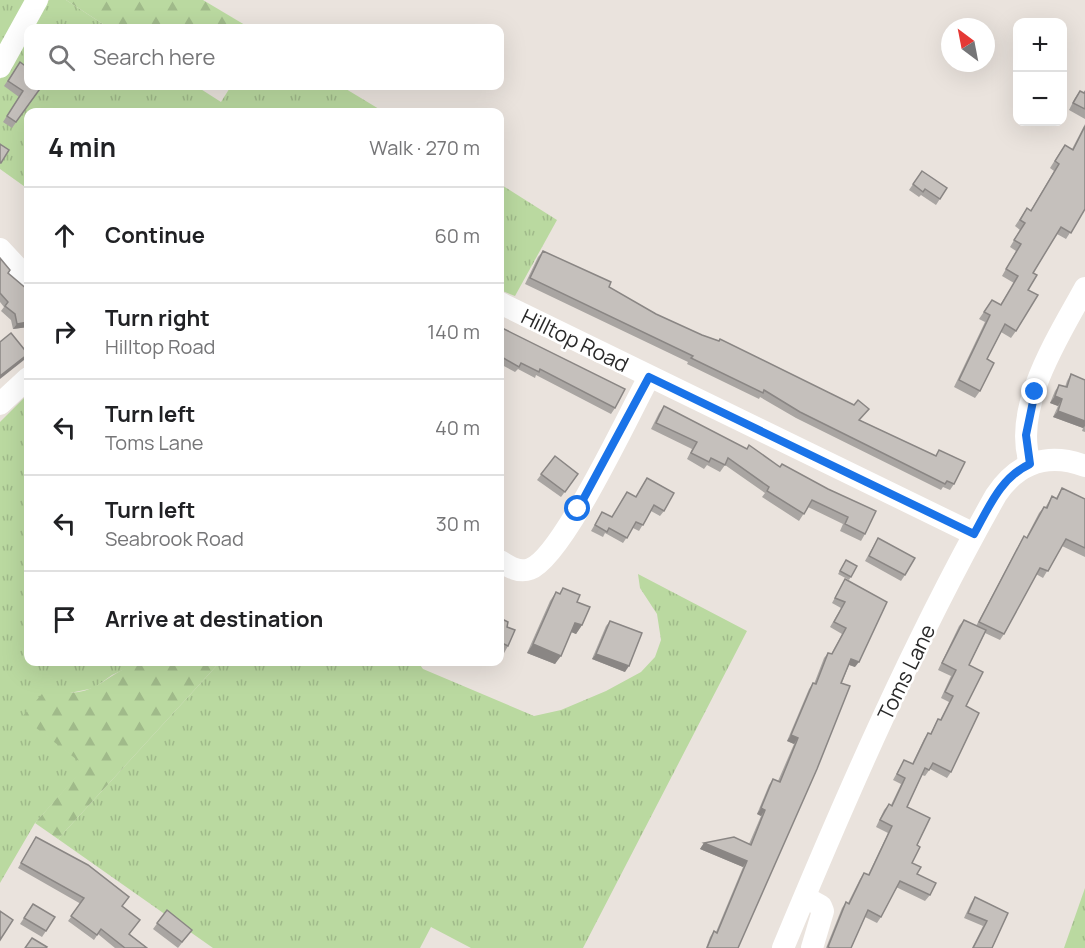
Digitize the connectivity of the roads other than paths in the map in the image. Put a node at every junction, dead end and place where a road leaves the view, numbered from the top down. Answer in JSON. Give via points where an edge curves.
{"nodes":[{"id":1,"x":37,"y":0,"type":"edge"},
{"id":2,"x":0,"y":67,"type":"edge"},
{"id":3,"x":0,"y":249,"type":"edge"},
{"id":4,"x":24,"y":275,"type":"edge"},
{"id":5,"x":1085,"y":288,"type":"edge"},
{"id":6,"x":504,"y":305,"type":"edge"},
{"id":7,"x":649,"y":377,"type":"junction"},
{"id":8,"x":24,"y":382,"type":"edge"},
{"id":9,"x":0,"y":404,"type":"edge"},
{"id":10,"x":1030,"y":464,"type":"junction"},
{"id":11,"x":1085,"y":466,"type":"edge"},
{"id":12,"x":974,"y":534,"type":"junction"},
{"id":13,"x":504,"y":563,"type":"edge"},
{"id":14,"x":805,"y":897,"type":"junction"},
{"id":15,"x":786,"y":947,"type":"edge"},
{"id":16,"x":812,"y":948,"type":"edge"}],
"edges":[{"from":1,"to":2,"type":"street"},
{"from":3,"to":4,"type":"street"},
{"from":5,"to":10,"type":"street","via":[[1044,363],[1026,435]]},
{"from":6,"to":7,"type":"street","name":"Hilltop Road"},
{"from":7,"to":12,"type":"street","name":"Hilltop Road"},
{"from":7,"to":13,"type":"street","via":[[558,541],[531,569],[520,570]]},
{"from":8,"to":9,"type":"street"},
{"from":10,"to":11,"type":"street","name":"Toms Lane","via":[[1060,459]]},
{"from":10,"to":12,"type":"street","name":"Toms Lane","via":[[1004,483]]},
{"from":12,"to":14,"type":"street","name":"Toms Lane","via":[[839,814]]},
{"from":14,"to":15,"type":"street","name":"Toms Lane"},
{"from":14,"to":16,"type":"street","via":[[823,911]]}]}
